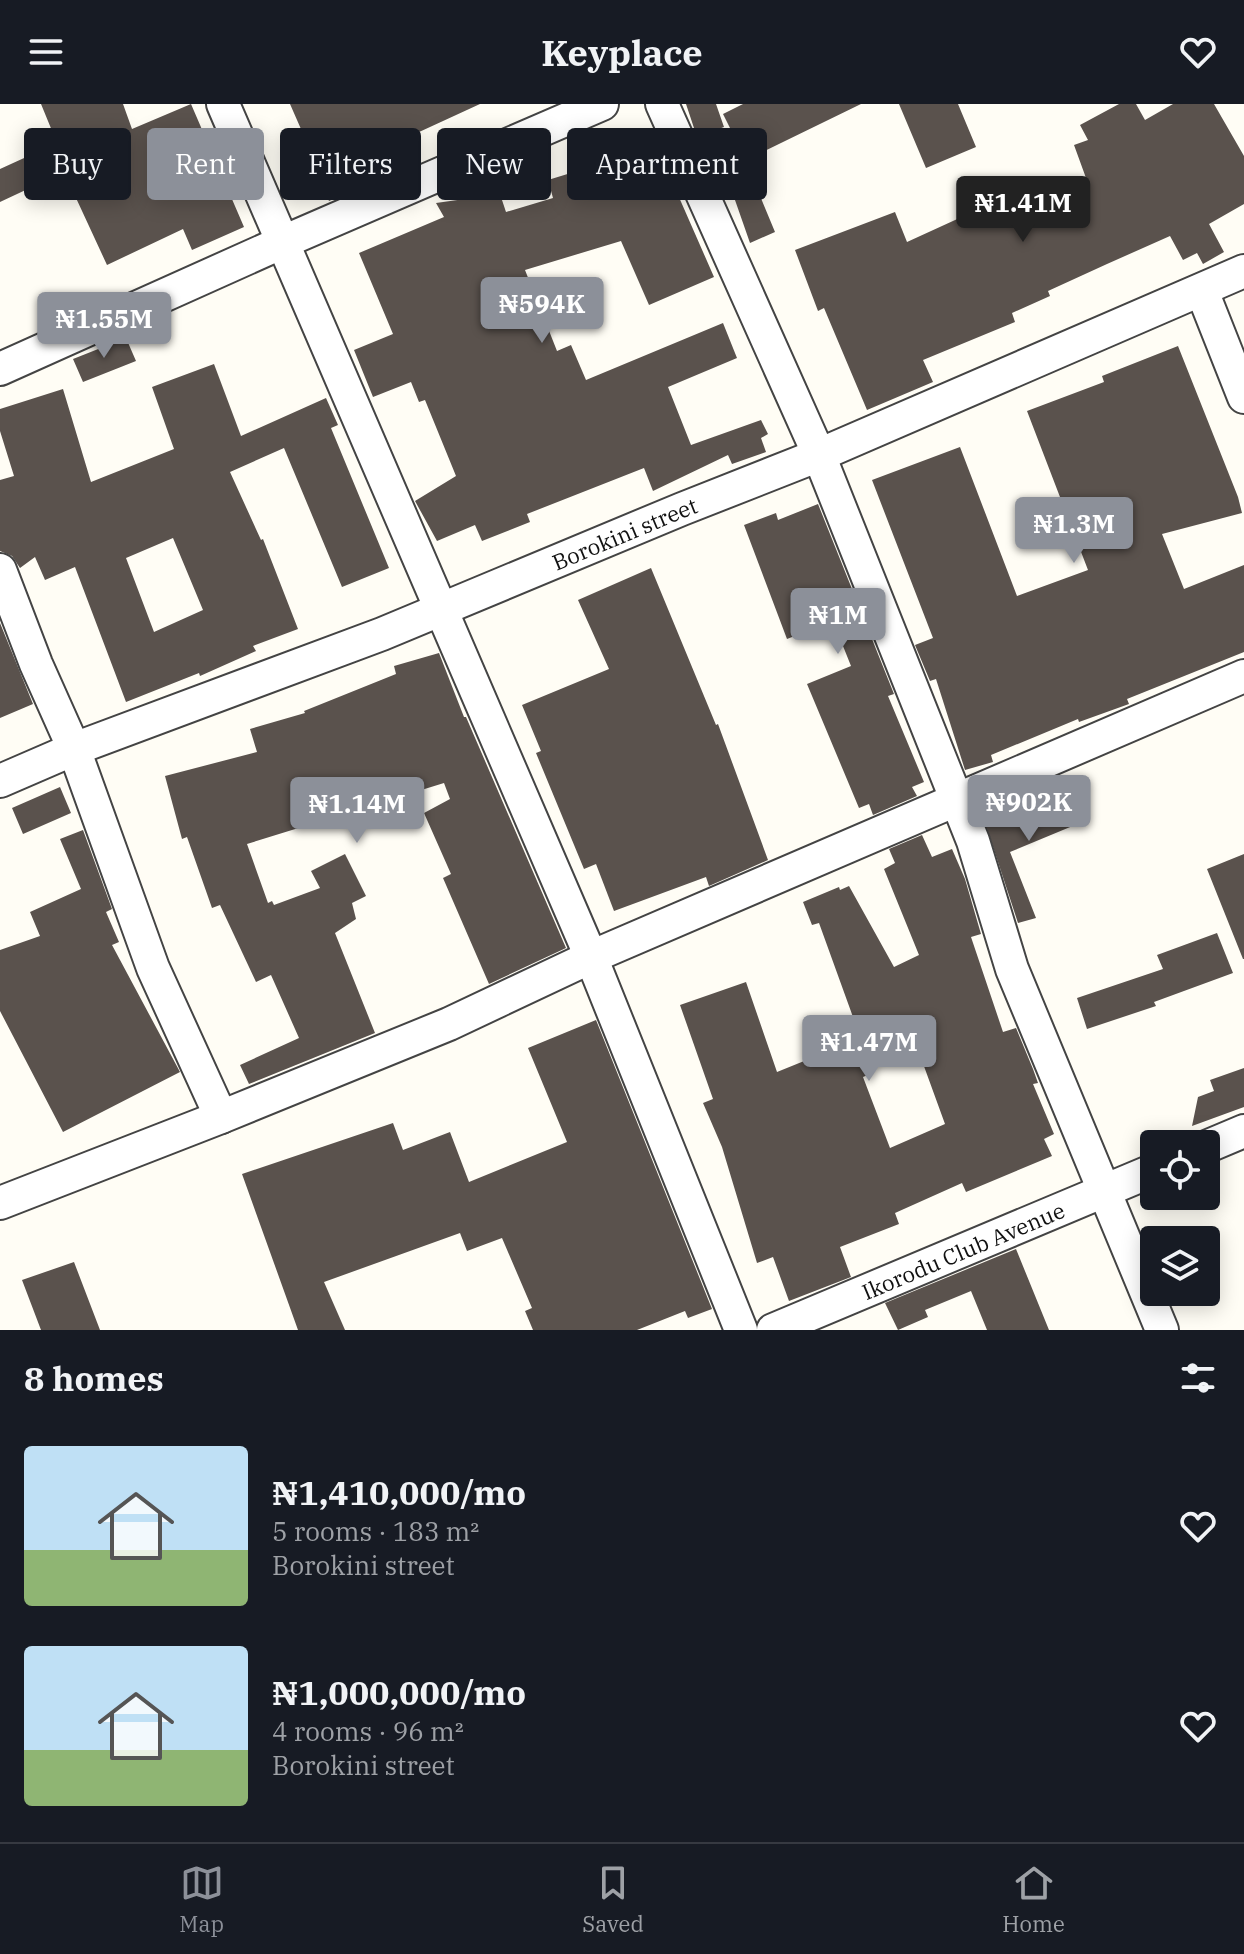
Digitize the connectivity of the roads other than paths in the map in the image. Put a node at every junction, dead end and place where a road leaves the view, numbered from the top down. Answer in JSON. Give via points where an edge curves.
{"nodes":[{"id":1,"x":223,"y":104,"type":"edge"},
{"id":2,"x":602,"y":104,"type":"edge"},
{"id":3,"x":662,"y":104,"type":"edge"},
{"id":4,"x":283,"y":242,"type":"junction"},
{"id":5,"x":1244,"y":271,"type":"edge"},
{"id":6,"x":1202,"y":291,"type":"junction"},
{"id":7,"x":0,"y":369,"type":"edge"},
{"id":8,"x":1244,"y":397,"type":"edge"},
{"id":9,"x":819,"y":455,"type":"junction"},
{"id":10,"x":0,"y":570,"type":"edge"},
{"id":11,"x":440,"y":611,"type":"junction"},
{"id":12,"x":1244,"y":676,"type":"edge"},
{"id":13,"x":74,"y":749,"type":"junction"},
{"id":14,"x":0,"y":781,"type":"edge"},
{"id":15,"x":956,"y":800,"type":"junction"},
{"id":16,"x":591,"y":957,"type":"junction"},
{"id":17,"x":221,"y":1117,"type":"junction"},
{"id":18,"x":1244,"y":1131,"type":"edge"},
{"id":19,"x":1220,"y":1141,"type":"edge"},
{"id":20,"x":1140,"y":1176,"type":"edge"},
{"id":21,"x":1104,"y":1192,"type":"junction"},
{"id":22,"x":0,"y":1203,"type":"edge"},
{"id":23,"x":741,"y":1330,"type":"edge"},
{"id":24,"x":773,"y":1330,"type":"edge"},
{"id":25,"x":1162,"y":1330,"type":"edge"}],
"edges":[{"from":1,"to":4,"type":"street"},
{"from":2,"to":4,"type":"street"},
{"from":3,"to":9,"type":"street"},
{"from":4,"to":7,"type":"street"},
{"from":4,"to":11,"type":"street"},
{"from":5,"to":6,"type":"street","name":"Borokini street"},
{"from":6,"to":8,"type":"street"},
{"from":6,"to":9,"type":"street","name":"Borokini street"},
{"from":9,"to":11,"type":"street","name":"Borokini street"},
{"from":9,"to":15,"type":"street"},
{"from":10,"to":13,"type":"street"},
{"from":11,"to":13,"type":"street","name":"Borokini street"},
{"from":11,"to":16,"type":"street"},
{"from":12,"to":15,"type":"street"},
{"from":13,"to":14,"type":"street","name":"Borokini street"},
{"from":13,"to":17,"type":"street","via":[[153,968]]},
{"from":15,"to":16,"type":"street"},
{"from":15,"to":21,"type":"street","via":[[1012,969]]},
{"from":16,"to":17,"type":"street","via":[[449,1024]]},
{"from":16,"to":23,"type":"street"},
{"from":17,"to":22,"type":"street"},
{"from":18,"to":19,"type":"street"},
{"from":20,"to":21,"type":"street","name":"Ikorodu Club Avenue"},
{"from":21,"to":24,"type":"street","name":"Ikorodu Club Avenue"},
{"from":21,"to":25,"type":"street"}]}
